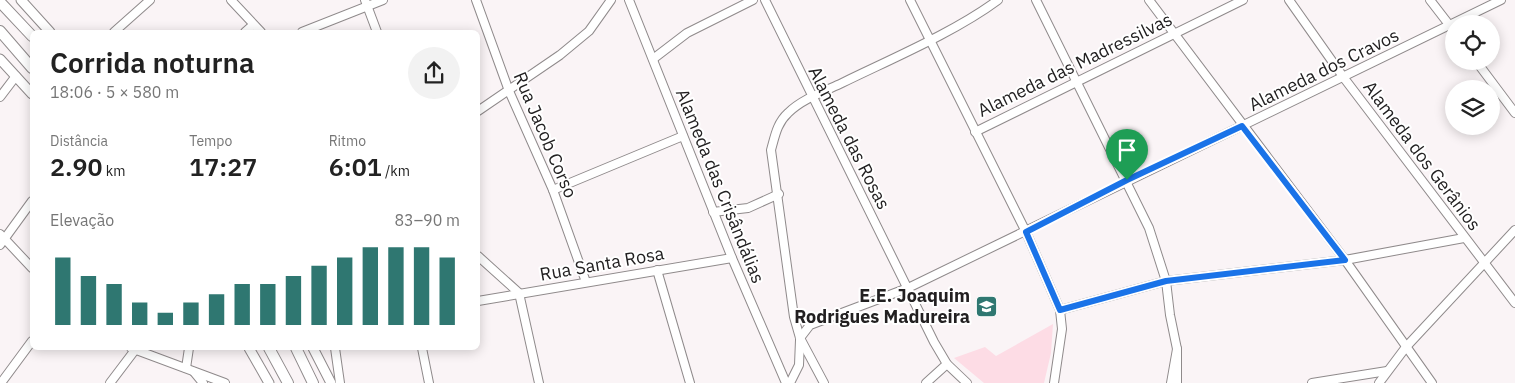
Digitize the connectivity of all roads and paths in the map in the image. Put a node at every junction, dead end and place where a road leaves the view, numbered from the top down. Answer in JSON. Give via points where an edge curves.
{"nodes":[{"id":1,"x":150,"y":0,"type":"edge"},
{"id":2,"x":231,"y":0,"type":"edge"},
{"id":3,"x":383,"y":0,"type":"edge"},
{"id":4,"x":476,"y":0,"type":"edge"},
{"id":5,"x":611,"y":0,"type":"edge"},
{"id":6,"x":629,"y":0,"type":"edge"},
{"id":7,"x":752,"y":0,"type":"edge"},
{"id":8,"x":765,"y":0,"type":"edge"},
{"id":9,"x":910,"y":0,"type":"edge"},
{"id":10,"x":998,"y":0,"type":"edge"},
{"id":11,"x":1036,"y":0,"type":"edge"},
{"id":12,"x":1149,"y":0,"type":"edge"},
{"id":13,"x":1243,"y":0,"type":"edge"},
{"id":14,"x":1288,"y":0,"type":"edge"},
{"id":15,"x":1430,"y":0,"type":"edge"},
{"id":16,"x":1501,"y":0,"type":"edge"},
{"id":17,"x":24,"y":1,"type":"edge"},
{"id":18,"x":0,"y":2,"type":"edge"},
{"id":19,"x":366,"y":3,"type":"edge"},
{"id":20,"x":1475,"y":15,"type":"edge"},
{"id":21,"x":1445,"y":19,"type":"edge"},
{"id":22,"x":253,"y":25,"type":"junction"},
{"id":23,"x":48,"y":30,"type":"edge"},
{"id":24,"x":116,"y":30,"type":"edge"},
{"id":25,"x":247,"y":30,"type":"edge"},
{"id":26,"x":259,"y":30,"type":"edge"},
{"id":27,"x":306,"y":30,"type":"edge"},
{"id":28,"x":377,"y":30,"type":"edge"},
{"id":29,"x":0,"y":31,"type":"edge"},
{"id":30,"x":1445,"y":31,"type":"edge"},
{"id":31,"x":1174,"y":33,"type":"junction"},
{"id":32,"x":30,"y":34,"type":"edge"},
{"id":33,"x":930,"y":39,"type":"junction"},
{"id":34,"x":0,"y":59,"type":"edge"},
{"id":35,"x":653,"y":59,"type":"junction"},
{"id":36,"x":30,"y":66,"type":"edge"},
{"id":37,"x":1483,"y":70,"type":"edge"},
{"id":38,"x":16,"y":76,"type":"junction"},
{"id":39,"x":1344,"y":78,"type":"junction"},
{"id":40,"x":1077,"y":80,"type":"junction"},
{"id":41,"x":509,"y":91,"type":"junction"},
{"id":42,"x":30,"y":92,"type":"edge"},
{"id":43,"x":0,"y":97,"type":"edge"},
{"id":44,"x":812,"y":98,"type":"junction"},
{"id":45,"x":480,"y":110,"type":"edge"},
{"id":46,"x":1515,"y":114,"type":"edge"},
{"id":47,"x":1242,"y":126,"type":"junction"},
{"id":48,"x":975,"y":132,"type":"junction"},
{"id":49,"x":683,"y":136,"type":"junction"},
{"id":50,"x":1127,"y":180,"type":"junction"},
{"id":51,"x":554,"y":190,"type":"junction"},
{"id":52,"x":779,"y":194,"type":"junction"},
{"id":53,"x":30,"y":204,"type":"edge"},
{"id":54,"x":713,"y":212,"type":"junction"},
{"id":55,"x":1515,"y":230,"type":"edge"},
{"id":56,"x":1026,"y":232,"type":"junction"},
{"id":57,"x":1464,"y":238,"type":"junction"},
{"id":58,"x":2,"y":239,"type":"edge"},
{"id":59,"x":480,"y":258,"type":"edge"},
{"id":60,"x":732,"y":258,"type":"junction"},
{"id":61,"x":1345,"y":260,"type":"junction"},
{"id":62,"x":1484,"y":262,"type":"junction"},
{"id":63,"x":30,"y":266,"type":"edge"},
{"id":64,"x":657,"y":270,"type":"junction"},
{"id":65,"x":1166,"y":281,"type":"junction"},
{"id":66,"x":586,"y":282,"type":"junction"},
{"id":67,"x":908,"y":288,"type":"junction"},
{"id":68,"x":519,"y":293,"type":"junction"},
{"id":69,"x":480,"y":301,"type":"edge"},
{"id":70,"x":1515,"y":304,"type":"edge"},
{"id":71,"x":1060,"y":310,"type":"junction"},
{"id":72,"x":800,"y":338,"type":"junction"},
{"id":73,"x":30,"y":344,"type":"edge"},
{"id":74,"x":1406,"y":347,"type":"junction"},
{"id":75,"x":1177,"y":349,"type":"junction"},
{"id":76,"x":132,"y":350,"type":"edge"},
{"id":77,"x":136,"y":350,"type":"edge"},
{"id":78,"x":189,"y":350,"type":"edge"},
{"id":79,"x":250,"y":350,"type":"edge"},
{"id":80,"x":270,"y":350,"type":"edge"},
{"id":81,"x":297,"y":350,"type":"edge"},
{"id":82,"x":314,"y":350,"type":"edge"},
{"id":83,"x":335,"y":350,"type":"edge"},
{"id":84,"x":422,"y":350,"type":"edge"},
{"id":85,"x":948,"y":364,"type":"junction"},
{"id":86,"x":189,"y":369,"type":"junction"},
{"id":87,"x":1387,"y":371,"type":"junction"},
{"id":88,"x":0,"y":383,"type":"edge"},
{"id":89,"x":110,"y":383,"type":"edge"},
{"id":90,"x":203,"y":383,"type":"edge"},
{"id":91,"x":225,"y":383,"type":"edge"},
{"id":92,"x":269,"y":383,"type":"edge"},
{"id":93,"x":288,"y":383,"type":"edge"},
{"id":94,"x":313,"y":383,"type":"edge"},
{"id":95,"x":331,"y":383,"type":"edge"},
{"id":96,"x":340,"y":383,"type":"edge"},
{"id":97,"x":429,"y":383,"type":"edge"},
{"id":98,"x":539,"y":383,"type":"edge"},
{"id":99,"x":690,"y":383,"type":"edge"},
{"id":100,"x":788,"y":383,"type":"edge"},
{"id":101,"x":824,"y":383,"type":"edge"},
{"id":102,"x":926,"y":383,"type":"edge"},
{"id":103,"x":967,"y":383,"type":"edge"},
{"id":104,"x":1054,"y":383,"type":"edge"},
{"id":105,"x":1171,"y":383,"type":"edge"},
{"id":106,"x":1177,"y":383,"type":"edge"},
{"id":107,"x":1312,"y":383,"type":"edge"},
{"id":108,"x":1379,"y":383,"type":"edge"},
{"id":109,"x":1432,"y":383,"type":"edge"}],
"edges":[{"from":1,"to":24,"type":"street"},
{"from":2,"to":22,"type":"street"},
{"from":3,"to":19,"type":"street"},
{"from":4,"to":41,"type":"street","name":"Rua Jacob Corso"},
{"from":5,"to":41,"type":"street","via":[[589,31],[560,56]]},
{"from":6,"to":35,"type":"street","name":"Alameda das Crisândálias"},
{"from":7,"to":35,"type":"street","via":[[687,33]]},
{"from":8,"to":44,"type":"street","name":"Alameda das Rosas"},
{"from":9,"to":33,"type":"street"},
{"from":10,"to":33,"type":"street"},
{"from":11,"to":40,"type":"street"},
{"from":12,"to":31,"type":"street"},
{"from":13,"to":31,"type":"street","name":"Alameda das Madressilvas"},
{"from":14,"to":39,"type":"street","name":"Alameda dos Gerânios"},
{"from":15,"to":21,"type":"street"},
{"from":16,"to":20,"type":"street","name":"Alameda dos Cravos"},
{"from":17,"to":23,"type":"street"},
{"from":18,"to":32,"type":"main road"},
{"from":19,"to":27,"type":"street"},
{"from":19,"to":28,"type":"street"},
{"from":22,"to":25,"type":"street"},
{"from":22,"to":26,"type":"street"},
{"from":29,"to":36,"type":"main road"},
{"from":30,"to":39,"type":"street","name":"Alameda dos Cravos"},
{"from":31,"to":40,"type":"street","name":"Alameda das Madressilvas"},
{"from":31,"to":47,"type":"street"},
{"from":33,"to":44,"type":"street"},
{"from":33,"to":48,"type":"street"},
{"from":34,"to":38,"type":"street"},
{"from":35,"to":49,"type":"street","name":"Alameda das Crisândálias"},
{"from":37,"to":46,"type":"street"},
{"from":38,"to":42,"type":"street"},
{"from":38,"to":43,"type":"street"},
{"from":39,"to":47,"type":"street","name":"Alameda dos Cravos"},
{"from":39,"to":57,"type":"street","name":"Alameda dos Gerânios"},
{"from":40,"to":48,"type":"street","name":"Alameda das Madressilvas"},
{"from":40,"to":50,"type":"street"},
{"from":41,"to":45,"type":"street"},
{"from":41,"to":51,"type":"street","name":"Rua Jacob Corso"},
{"from":44,"to":52,"type":"street","via":[[789,112],[776,127],[772,150]]},
{"from":44,"to":67,"type":"street","name":"Alameda das Rosas"},
{"from":47,"to":50,"type":"street","name":"Alameda dos Cravos"},
{"from":47,"to":61,"type":"street"},
{"from":48,"to":56,"type":"street"},
{"from":49,"to":51,"type":"street"},
{"from":49,"to":54,"type":"street","name":"Alameda das Crisândálias"},
{"from":50,"to":56,"type":"street","name":"Alameda dos Cravos"},
{"from":50,"to":65,"type":"street","via":[[1149,228]]},
{"from":51,"to":66,"type":"street","name":"Rua Jacob Corso"},
{"from":52,"to":54,"type":"street","via":[[748,208]]},
{"from":52,"to":72,"type":"street","via":[[794,317]]},
{"from":53,"to":58,"type":"street"},
{"from":54,"to":60,"type":"street","name":"Alameda das Crisândálias"},
{"from":55,"to":62,"type":"street"},
{"from":56,"to":67,"type":"street","name":"Alameda dos Cravos"},
{"from":56,"to":71,"type":"street"},
{"from":57,"to":61,"type":"street"},
{"from":57,"to":62,"type":"street","name":"Alameda dos Gerânios"},
{"from":58,"to":63,"type":"street"},
{"from":59,"to":68,"type":"street"},
{"from":60,"to":64,"type":"street","name":"Rua Santa Rosa"},
{"from":60,"to":100,"type":"street","name":"Alameda das Crisândálias"},
{"from":61,"to":65,"type":"street"},
{"from":61,"to":74,"type":"street"},
{"from":62,"to":70,"type":"street","name":"Alameda dos Gerânios"},
{"from":62,"to":74,"type":"street"},
{"from":64,"to":66,"type":"street","name":"Rua Santa Rosa"},
{"from":64,"to":99,"type":"street"},
{"from":65,"to":71,"type":"street"},
{"from":65,"to":75,"type":"street"},
{"from":66,"to":68,"type":"street","name":"Rua Santa Rosa"},
{"from":67,"to":72,"type":"street","via":[[810,325]]},
{"from":67,"to":85,"type":"street","name":"Alameda das Rosas"},
{"from":68,"to":69,"type":"street","name":"Rua Santa Rosa"},
{"from":68,"to":98,"type":"street"},
{"from":71,"to":104,"type":"street","via":[[1062,330]]},
{"from":72,"to":100,"type":"street","via":[[799,365]]},
{"from":72,"to":101,"type":"street"},
{"from":73,"to":88,"type":"street"},
{"from":74,"to":87,"type":"street"},
{"from":74,"to":109,"type":"street"},
{"from":75,"to":105,"type":"street"},
{"from":75,"to":106,"type":"street"},
{"from":76,"to":89,"type":"street"},
{"from":77,"to":86,"type":"street"},
{"from":78,"to":86,"type":"street"},
{"from":79,"to":92,"type":"street"},
{"from":80,"to":93,"type":"main road"},
{"from":81,"to":94,"type":"main road"},
{"from":82,"to":95,"type":"street"},
{"from":83,"to":96,"type":"street"},
{"from":84,"to":97,"type":"street"},
{"from":85,"to":102,"type":"street"},
{"from":85,"to":103,"type":"street","name":"Alameda das Rosas"},
{"from":86,"to":90,"type":"street"},
{"from":86,"to":91,"type":"street"},
{"from":87,"to":107,"type":"street"},
{"from":87,"to":108,"type":"street"}]}
